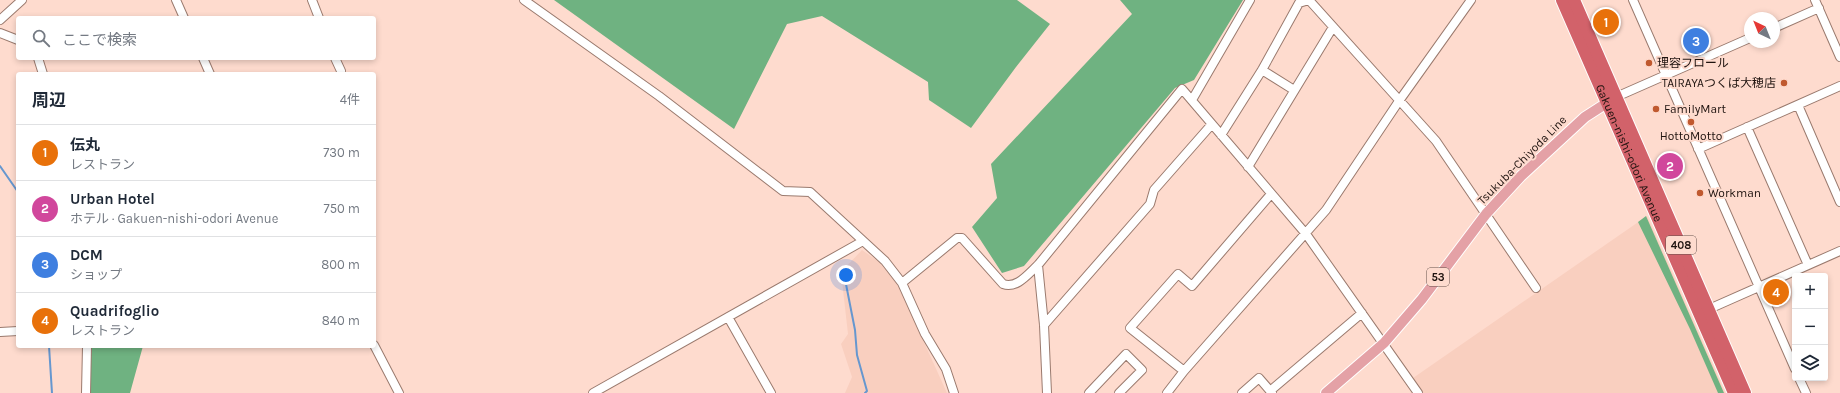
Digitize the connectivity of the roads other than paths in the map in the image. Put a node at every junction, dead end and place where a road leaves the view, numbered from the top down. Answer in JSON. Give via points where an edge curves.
{"nodes":[{"id":1,"x":22,"y":0,"type":"edge"},
{"id":2,"x":176,"y":0,"type":"edge"},
{"id":3,"x":312,"y":0,"type":"edge"},
{"id":4,"x":524,"y":0,"type":"edge"},
{"id":5,"x":1250,"y":0,"type":"edge"},
{"id":6,"x":1471,"y":0,"type":"edge"},
{"id":7,"x":1562,"y":0,"type":"edge"},
{"id":8,"x":1574,"y":0,"type":"edge"},
{"id":9,"x":1636,"y":1,"type":"edge"},
{"id":10,"x":1817,"y":4,"type":"edge"},
{"id":11,"x":183,"y":16,"type":"edge"},
{"id":12,"x":318,"y":16,"type":"edge"},
{"id":13,"x":0,"y":20,"type":"edge"},
{"id":14,"x":1780,"y":25,"type":"edge"},
{"id":15,"x":1333,"y":26,"type":"junction"},
{"id":16,"x":0,"y":33,"type":"edge"},
{"id":17,"x":16,"y":39,"type":"edge"},
{"id":18,"x":1744,"y":41,"type":"edge"},
{"id":19,"x":1840,"y":57,"type":"edge"},
{"id":20,"x":39,"y":60,"type":"edge"},
{"id":21,"x":204,"y":60,"type":"edge"},
{"id":22,"x":336,"y":60,"type":"edge"},
{"id":23,"x":1262,"y":70,"type":"junction"},
{"id":24,"x":341,"y":71,"type":"dead end"},
{"id":25,"x":42,"y":72,"type":"edge"},
{"id":26,"x":209,"y":72,"type":"edge"},
{"id":27,"x":1666,"y":75,"type":"junction"},
{"id":28,"x":1840,"y":86,"type":"edge"},
{"id":29,"x":1294,"y":90,"type":"junction"},
{"id":30,"x":1611,"y":99,"type":"junction"},
{"id":31,"x":1192,"y":100,"type":"junction"},
{"id":32,"x":1399,"y":101,"type":"junction"},
{"id":33,"x":1798,"y":105,"type":"junction"},
{"id":34,"x":1212,"y":124,"type":"junction"},
{"id":35,"x":1747,"y":127,"type":"junction"},
{"id":36,"x":1221,"y":135,"type":"junction"},
{"id":37,"x":1698,"y":149,"type":"junction"},
{"id":38,"x":1248,"y":167,"type":"junction"},
{"id":39,"x":1270,"y":194,"type":"junction"},
{"id":40,"x":1840,"y":202,"type":"edge"},
{"id":41,"x":1486,"y":214,"type":"junction"},
{"id":42,"x":1306,"y":234,"type":"junction"},
{"id":43,"x":863,"y":241,"type":"junction"},
{"id":44,"x":1840,"y":251,"type":"edge"},
{"id":45,"x":1038,"y":265,"type":"junction"},
{"id":46,"x":1808,"y":265,"type":"junction"},
{"id":47,"x":902,"y":284,"type":"junction"},
{"id":48,"x":1759,"y":287,"type":"junction"},
{"id":49,"x":1536,"y":288,"type":"dead end"},
{"id":50,"x":1709,"y":309,"type":"junction"},
{"id":51,"x":1362,"y":313,"type":"junction"},
{"id":52,"x":728,"y":318,"type":"junction"},
{"id":53,"x":1044,"y":325,"type":"junction"},
{"id":54,"x":16,"y":331,"type":"edge"},
{"id":55,"x":0,"y":332,"type":"edge"},
{"id":56,"x":1384,"y":343,"type":"junction"},
{"id":57,"x":87,"y":348,"type":"edge"},
{"id":58,"x":376,"y":348,"type":"edge"},
{"id":59,"x":1792,"y":362,"type":"edge"},
{"id":60,"x":1184,"y":371,"type":"junction"},
{"id":61,"x":1800,"y":381,"type":"edge"},
{"id":62,"x":1271,"y":392,"type":"edge"},
{"id":63,"x":86,"y":393,"type":"edge"},
{"id":64,"x":399,"y":393,"type":"edge"},
{"id":65,"x":593,"y":393,"type":"edge"},
{"id":66,"x":771,"y":393,"type":"edge"},
{"id":67,"x":954,"y":393,"type":"edge"},
{"id":68,"x":1047,"y":393,"type":"edge"},
{"id":69,"x":1089,"y":393,"type":"edge"},
{"id":70,"x":1119,"y":393,"type":"edge"},
{"id":71,"x":1167,"y":393,"type":"edge"},
{"id":72,"x":1242,"y":393,"type":"edge"},
{"id":73,"x":1326,"y":393,"type":"edge"},
{"id":74,"x":1418,"y":393,"type":"edge"},
{"id":75,"x":1734,"y":393,"type":"edge"},
{"id":76,"x":1745,"y":393,"type":"edge"},
{"id":77,"x":1806,"y":393,"type":"edge"}],
"edges":[{"from":1,"to":13,"type":"street"},
{"from":2,"to":11,"type":"street"},
{"from":3,"to":12,"type":"street"},
{"from":4,"to":43,"type":"street","via":[[659,96],[783,191],[810,192]]},
{"from":5,"to":31,"type":"street"},
{"from":6,"to":32,"type":"street"},
{"from":7,"to":30,"type":"highway","name":"Gakuen-nishi-odori Avenue","number":"408"},
{"from":8,"to":30,"type":"highway","name":"Gakuen-nishi-odori Avenue","number":"408"},
{"from":9,"to":27,"type":"street"},
{"from":10,"to":14,"type":"street"},
{"from":10,"to":19,"type":"street"},
{"from":15,"to":23,"type":"street","via":[[1309,0],[1299,3]]},
{"from":15,"to":29,"type":"street"},
{"from":15,"to":32,"type":"street"},
{"from":16,"to":17,"type":"street"},
{"from":18,"to":27,"type":"street"},
{"from":20,"to":25,"type":"street"},
{"from":21,"to":26,"type":"street"},
{"from":22,"to":24,"type":"street"},
{"from":23,"to":29,"type":"street"},
{"from":23,"to":36,"type":"street"},
{"from":27,"to":30,"type":"street"},
{"from":27,"to":37,"type":"street"},
{"from":28,"to":33,"type":"street"},
{"from":29,"to":38,"type":"street"},
{"from":30,"to":41,"type":"main road","name":"Tsukuba-Chiyoda Line","number":"53","via":[[1585,117],[1543,155]]},
{"from":30,"to":50,"type":"highway","name":"Gakuen-nishi-odori Avenue","number":"408"},
{"from":30,"to":75,"type":"highway","name":"Gakuen-nishi-odori Avenue","number":"408"},
{"from":31,"to":34,"type":"street"},
{"from":31,"to":45,"type":"street","via":[[1182,90]]},
{"from":32,"to":41,"type":"street","via":[[1436,141]]},
{"from":32,"to":42,"type":"street","via":[[1326,210]]},
{"from":33,"to":35,"type":"street"},
{"from":33,"to":40,"type":"street"},
{"from":34,"to":36,"type":"street"},
{"from":34,"to":53,"type":"street","via":[[1154,190],[1150,204]]},
{"from":35,"to":37,"type":"street"},
{"from":35,"to":46,"type":"street"},
{"from":36,"to":38,"type":"street"},
{"from":37,"to":48,"type":"street"},
{"from":38,"to":39,"type":"street"},
{"from":39,"to":42,"type":"street"},
{"from":39,"to":60,"type":"street","via":[[1192,286],[1178,274],[1130,328]]},
{"from":41,"to":49,"type":"street"},
{"from":41,"to":56,"type":"main road","name":"Tsukuba-Chiyoda Line","number":"53"},
{"from":42,"to":51,"type":"street"},
{"from":42,"to":60,"type":"street"},
{"from":43,"to":47,"type":"street","via":[[885,261]]},
{"from":43,"to":52,"type":"street"},
{"from":44,"to":46,"type":"street"},
{"from":45,"to":47,"type":"street","via":[[1017,284],[1003,284],[962,238],[957,238]]},
{"from":45,"to":53,"type":"street"},
{"from":46,"to":48,"type":"street"},
{"from":47,"to":67,"type":"street","via":[[925,334],[946,369]]},
{"from":48,"to":50,"type":"street"},
{"from":48,"to":59,"type":"street"},
{"from":50,"to":76,"type":"highway","name":"Gakuen-nishi-odori Avenue","number":"408"},
{"from":51,"to":56,"type":"street"},
{"from":51,"to":62,"type":"street"},
{"from":52,"to":65,"type":"street"},
{"from":52,"to":66,"type":"street"},
{"from":53,"to":68,"type":"street"},
{"from":54,"to":55,"type":"street"},
{"from":56,"to":73,"type":"main road","name":"Tsukuba-Chiyoda Line","number":"53"},
{"from":56,"to":74,"type":"street"},
{"from":57,"to":63,"type":"street"},
{"from":58,"to":64,"type":"street"},
{"from":60,"to":71,"type":"street"},
{"from":61,"to":77,"type":"street"},
{"from":62,"to":72,"type":"street","via":[[1258,378]]},
{"from":69,"to":70,"type":"street","via":[[1126,354],[1142,370]]}]}
